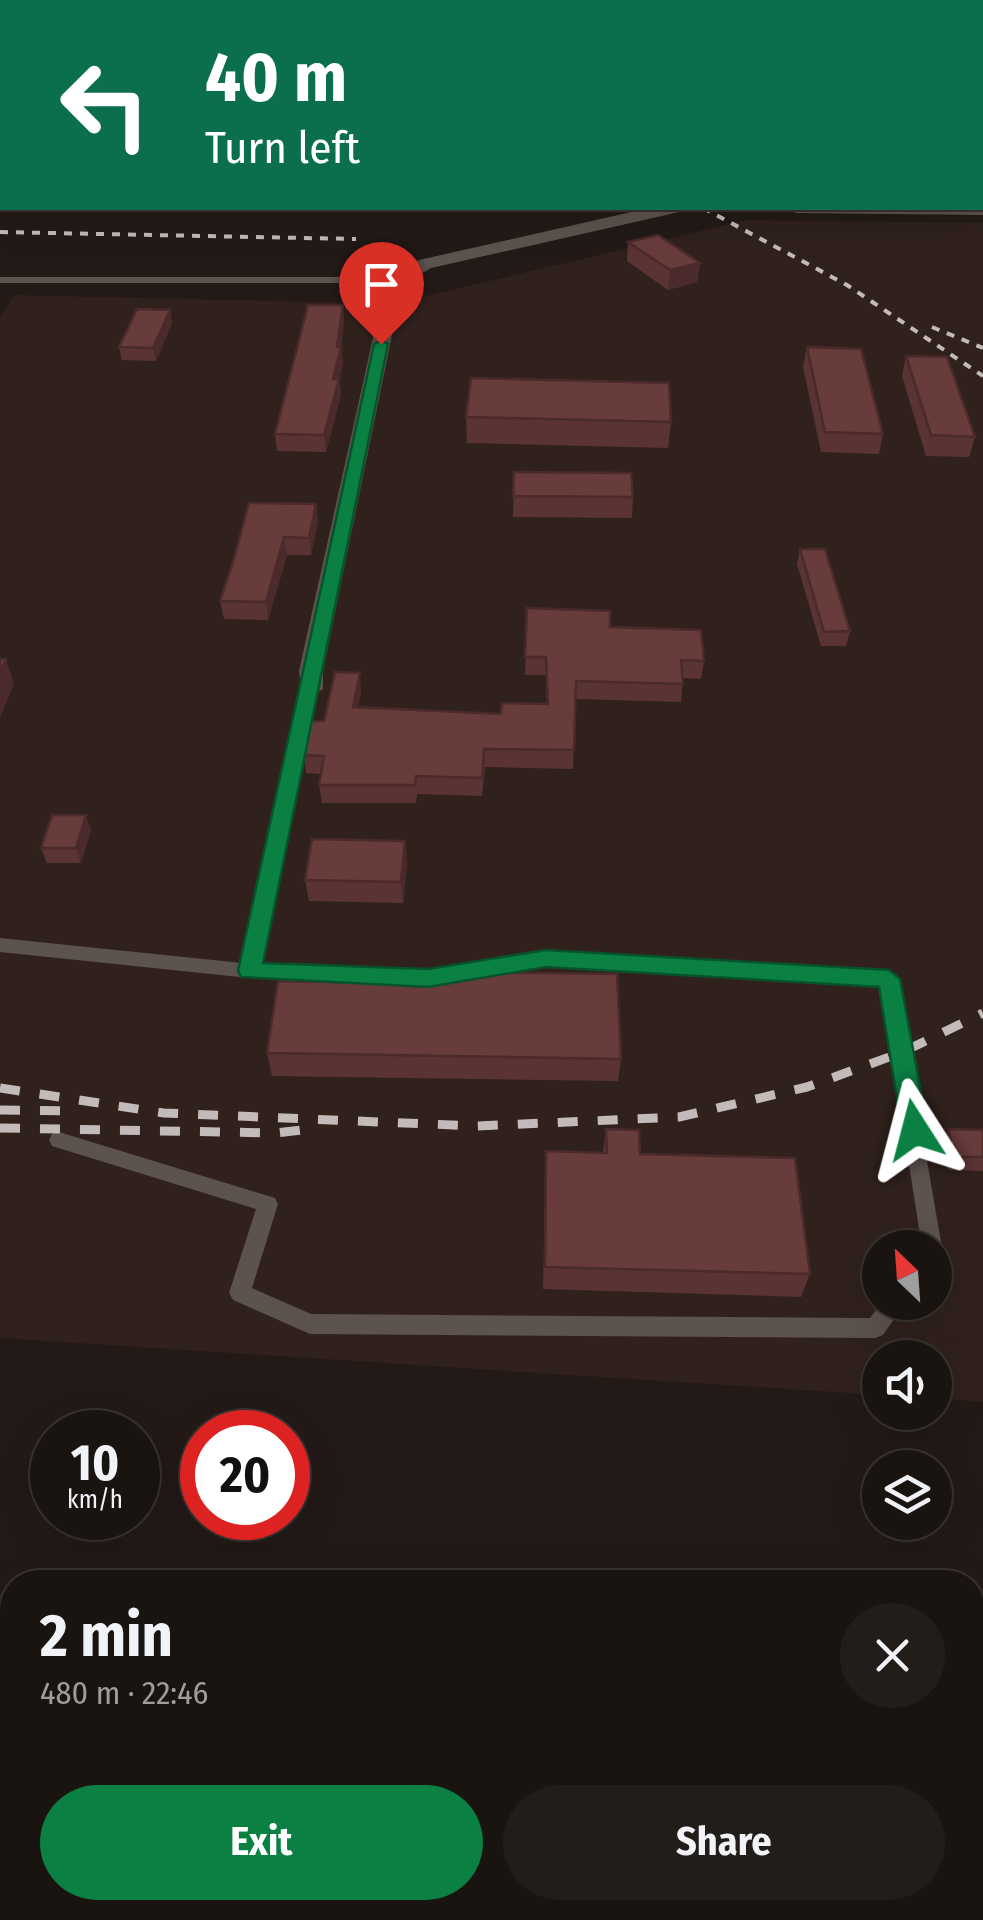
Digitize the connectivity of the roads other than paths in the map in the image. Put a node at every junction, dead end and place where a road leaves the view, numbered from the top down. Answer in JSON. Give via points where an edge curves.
{"nodes":[{"id":1,"x":667,"y":210,"type":"edge"},
{"id":2,"x":425,"y":264,"type":"junction"},
{"id":3,"x":0,"y":280,"type":"edge"},
{"id":4,"x":311,"y":689,"type":"joint"},
{"id":5,"x":0,"y":945,"type":"edge"},
{"id":6,"x":250,"y":971,"type":"junction"},
{"id":7,"x":59,"y":1140,"type":"dead end"},
{"id":8,"x":929,"y":1230,"type":"edge"},
{"id":9,"x":881,"y":1320,"type":"edge"}],
"edges":[{"from":1,"to":2,"type":"street"},
{"from":2,"to":3,"type":"lane","via":[[358,280]]},
{"from":2,"to":4,"type":"street","via":[[384,289],[389,306]]},
{"from":4,"to":6,"type":"lane"},
{"from":5,"to":6,"type":"lane"},
{"from":6,"to":8,"type":"lane","via":[[428,978],[546,958],[889,979]]},
{"from":7,"to":9,"type":"lane","via":[[268,1204],[240,1294],[310,1324],[875,1328]]}]}
